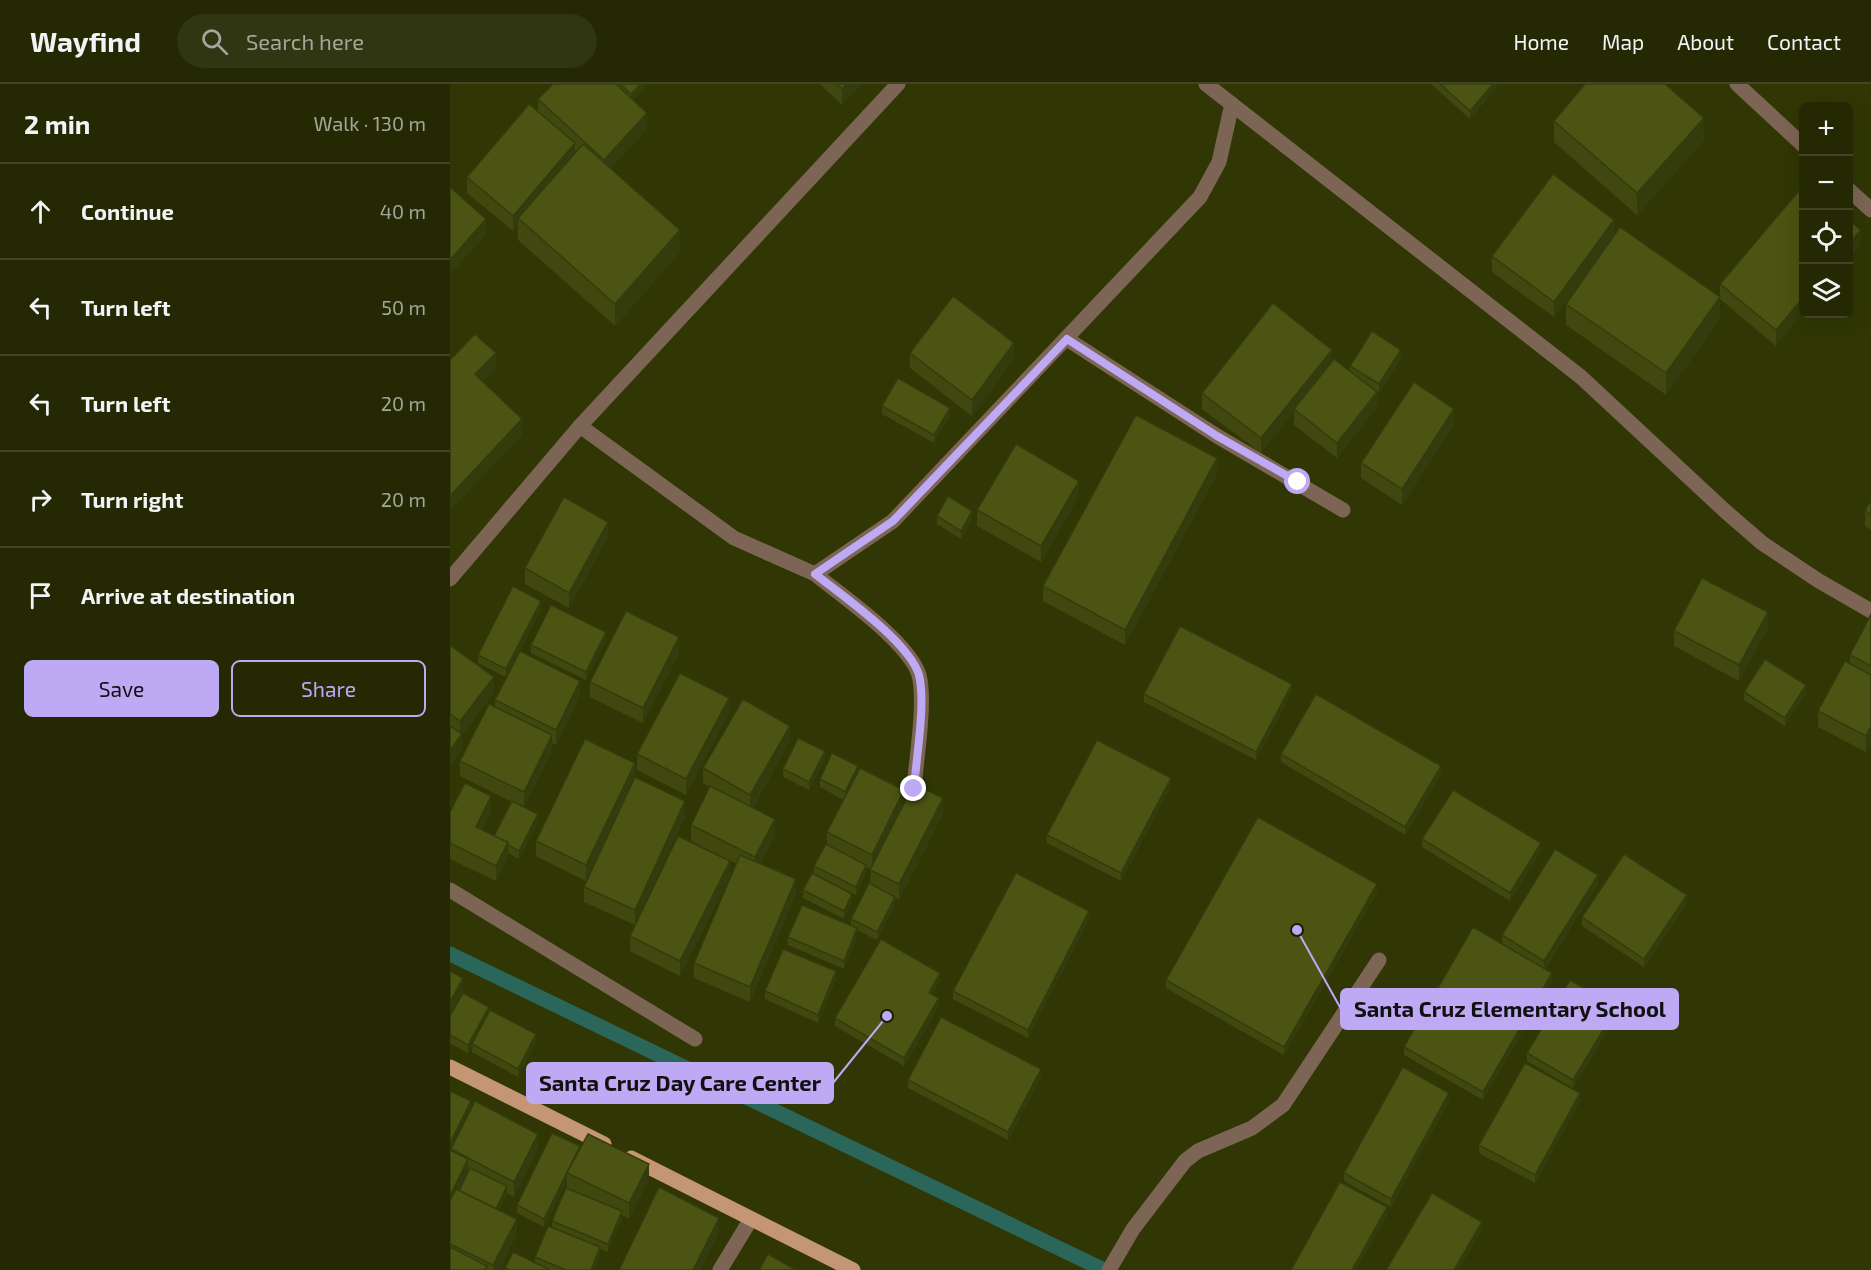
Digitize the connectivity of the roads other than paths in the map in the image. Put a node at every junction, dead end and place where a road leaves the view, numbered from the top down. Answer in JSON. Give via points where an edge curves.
{"nodes":[{"id":1,"x":898,"y":84,"type":"edge"},
{"id":2,"x":1206,"y":84,"type":"edge"},
{"id":3,"x":1737,"y":84,"type":"edge"},
{"id":4,"x":1232,"y":104,"type":"junction"},
{"id":5,"x":1799,"y":142,"type":"edge"},
{"id":6,"x":1853,"y":194,"type":"edge"},
{"id":7,"x":1871,"y":210,"type":"edge"},
{"id":8,"x":1067,"y":339,"type":"junction"},
{"id":9,"x":580,"y":426,"type":"junction"},
{"id":10,"x":1343,"y":510,"type":"dead end"},
{"id":11,"x":815,"y":574,"type":"junction"},
{"id":12,"x":450,"y":579,"type":"edge"},
{"id":13,"x":1871,"y":611,"type":"edge"},
{"id":14,"x":914,"y":789,"type":"edge"},
{"id":15,"x":450,"y":890,"type":"edge"},
{"id":16,"x":1379,"y":960,"type":"dead end"},
{"id":17,"x":695,"y":1039,"type":"dead end"},
{"id":18,"x":450,"y":1067,"type":"edge"},
{"id":19,"x":751,"y":1219,"type":"junction"},
{"id":20,"x":720,"y":1270,"type":"edge"},
{"id":21,"x":853,"y":1270,"type":"edge"},
{"id":22,"x":1109,"y":1270,"type":"edge"}],
"edges":[{"from":1,"to":9,"type":"street"},
{"from":2,"to":4,"type":"street"},
{"from":3,"to":5,"type":"street"},
{"from":4,"to":8,"type":"street","via":[[1219,162],[1200,197]]},
{"from":4,"to":13,"type":"street","via":[[1581,377],[1762,543]]},
{"from":6,"to":7,"type":"street"},
{"from":8,"to":10,"type":"street","via":[[1217,436]]},
{"from":8,"to":11,"type":"street","via":[[893,521]]},
{"from":9,"to":11,"type":"street","via":[[734,538]]},
{"from":9,"to":12,"type":"street"},
{"from":11,"to":14,"type":"street","via":[[909,656],[918,675],[922,698]]},
{"from":15,"to":17,"type":"street"},
{"from":16,"to":22,"type":"street","via":[[1283,1105],[1252,1128],[1198,1151],[1185,1161],[1120,1248]]},
{"from":18,"to":19,"type":"main road"},
{"from":19,"to":20,"type":"street"},
{"from":19,"to":21,"type":"main road"}]}
